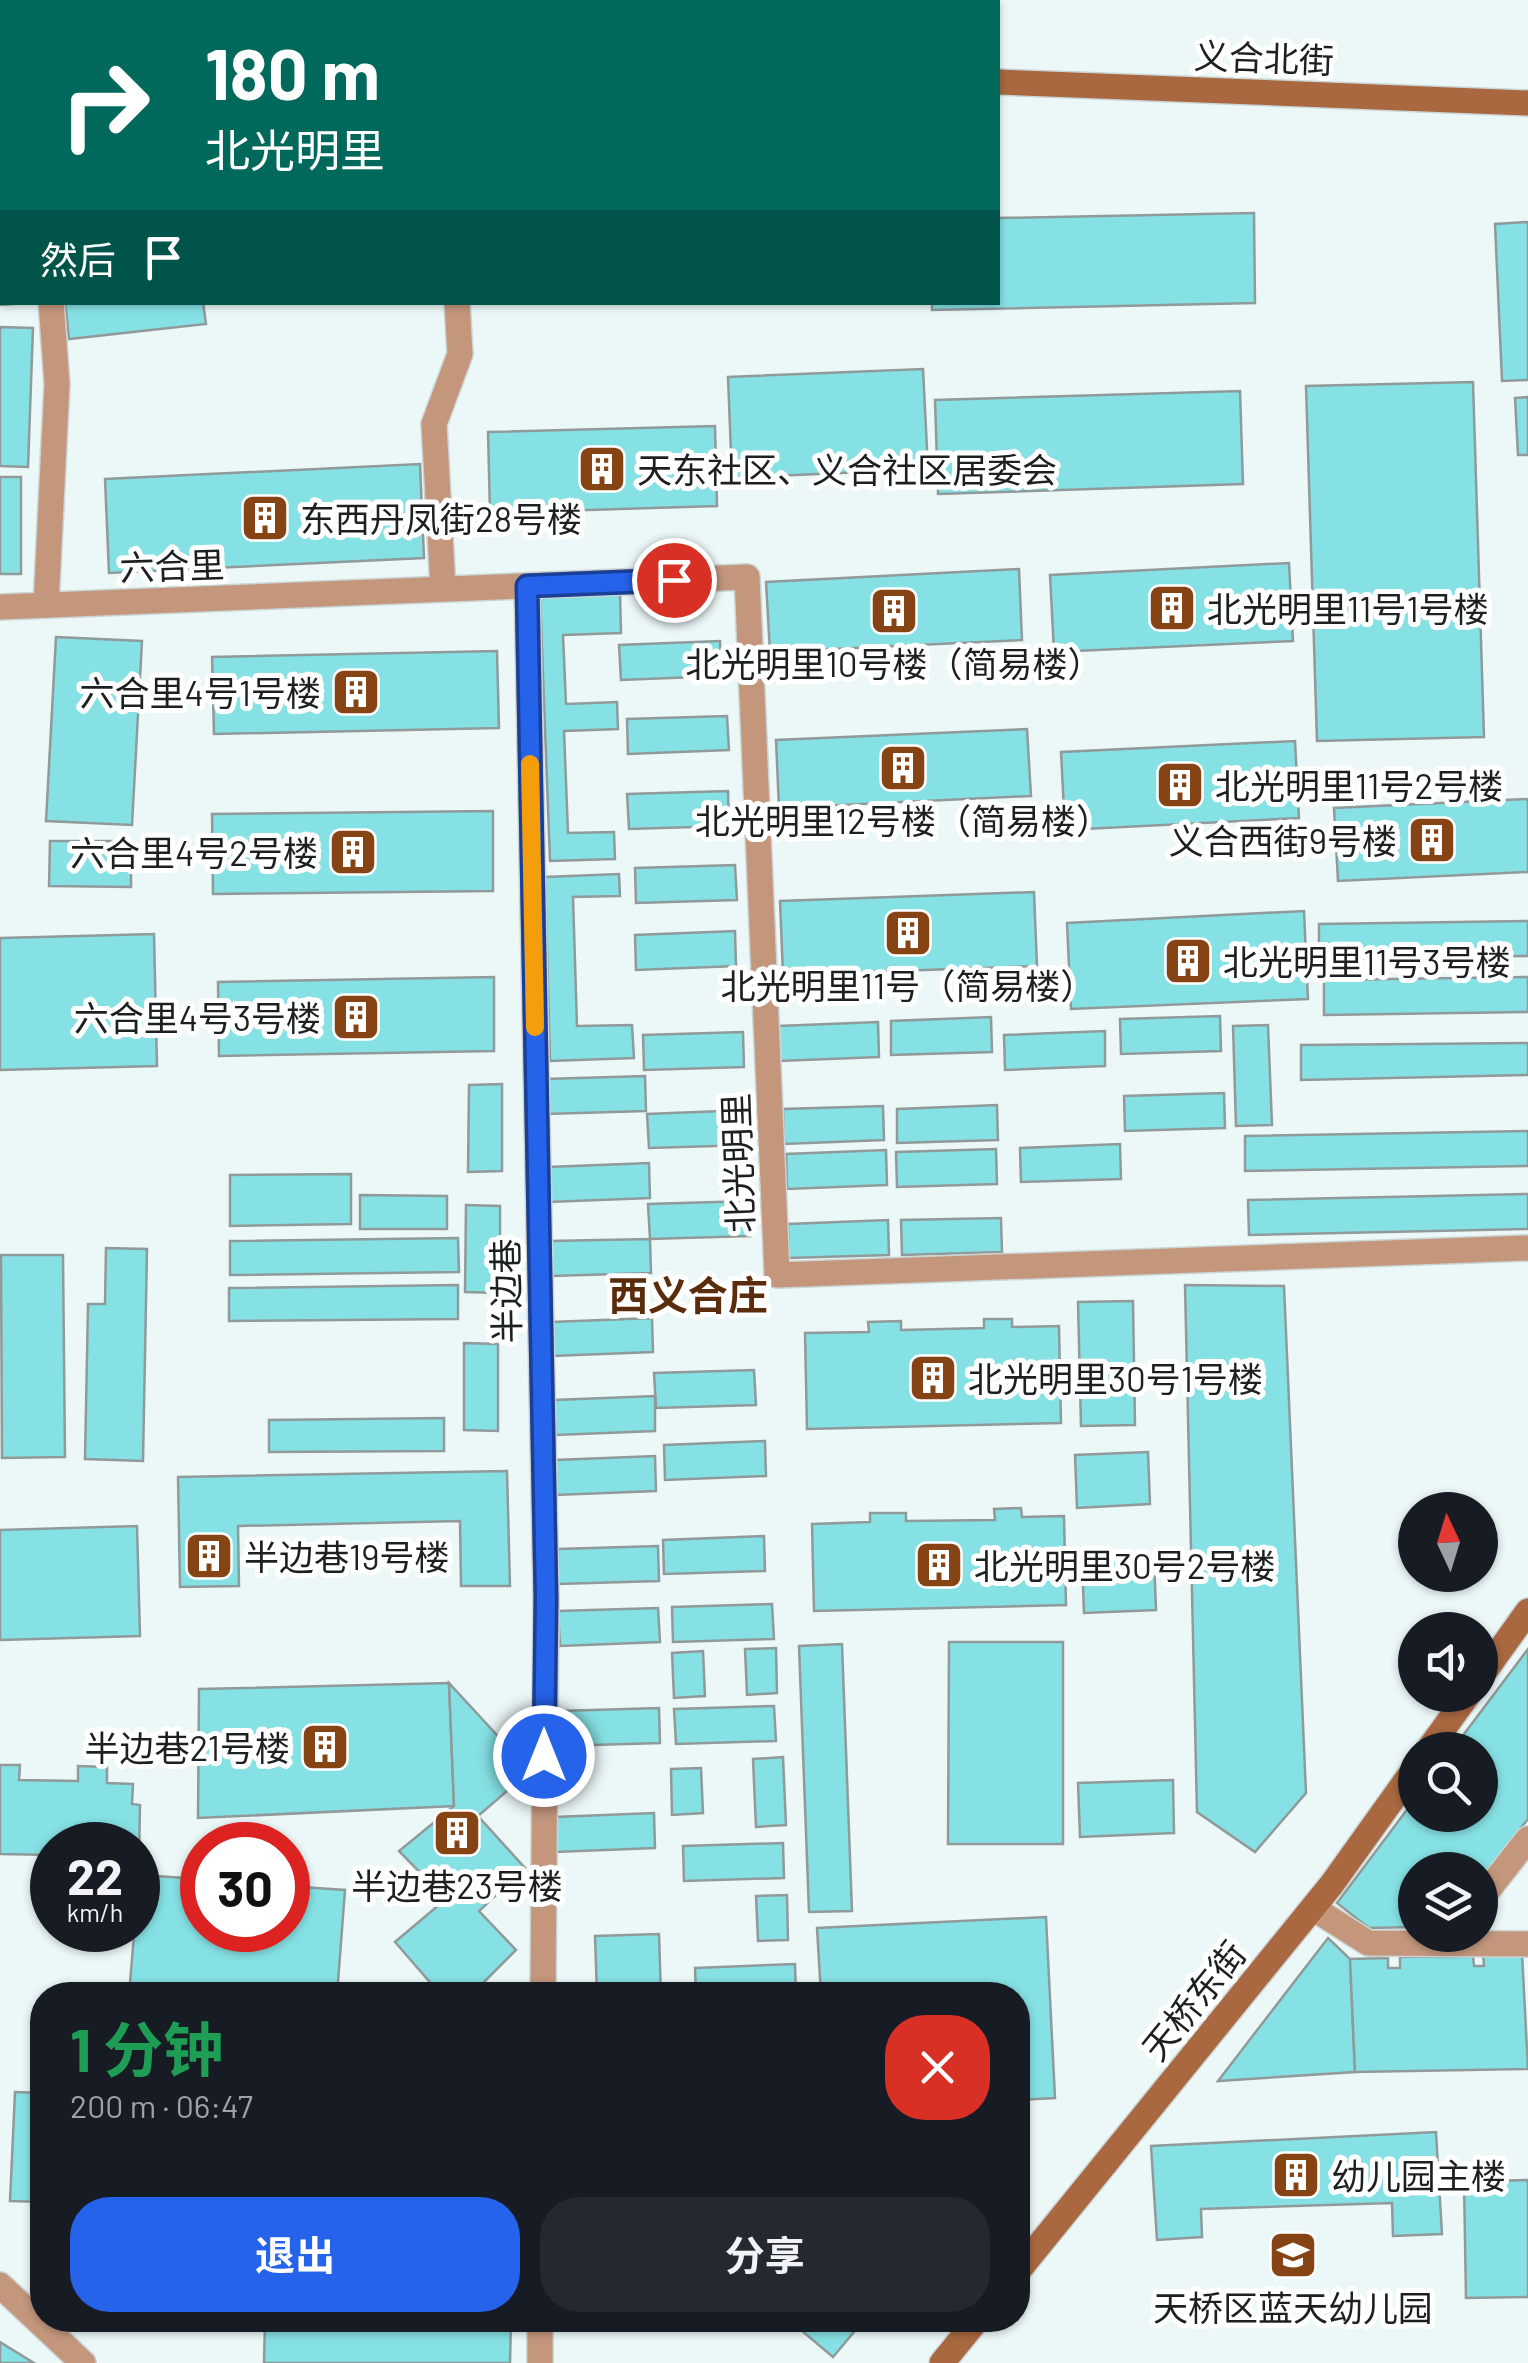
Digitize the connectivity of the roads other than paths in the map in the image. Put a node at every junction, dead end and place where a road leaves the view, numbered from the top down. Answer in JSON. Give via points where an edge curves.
{"nodes":[{"id":1,"x":1000,"y":82,"type":"edge"},
{"id":2,"x":1528,"y":103,"type":"edge"},
{"id":3,"x":51,"y":305,"type":"edge"},
{"id":4,"x":456,"y":305,"type":"edge"},
{"id":5,"x":527,"y":586,"type":"junction"},
{"id":6,"x":443,"y":588,"type":"junction"},
{"id":7,"x":46,"y":605,"type":"junction"},
{"id":8,"x":0,"y":607,"type":"edge"},
{"id":9,"x":1528,"y":1248,"type":"edge"},
{"id":10,"x":1528,"y":1611,"type":"edge"},
{"id":11,"x":1498,"y":1653,"type":"edge"},
{"id":12,"x":1398,"y":1791,"type":"edge"},
{"id":13,"x":1528,"y":1839,"type":"edge"},
{"id":14,"x":1498,"y":1877,"type":"edge"},
{"id":15,"x":1313,"y":1908,"type":"junction"},
{"id":16,"x":1398,"y":1942,"type":"edge"},
{"id":17,"x":1498,"y":1942,"type":"edge"},
{"id":18,"x":1528,"y":1944,"type":"edge"},
{"id":19,"x":542,"y":1982,"type":"edge"},
{"id":20,"x":1030,"y":2255,"type":"edge"},
{"id":21,"x":0,"y":2285,"type":"edge"},
{"id":22,"x":30,"y":2314,"type":"edge"},
{"id":23,"x":49,"y":2332,"type":"edge"},
{"id":24,"x":540,"y":2332,"type":"edge"},
{"id":25,"x":967,"y":2332,"type":"edge"},
{"id":26,"x":82,"y":2363,"type":"edge"},
{"id":27,"x":540,"y":2363,"type":"edge"},
{"id":28,"x":942,"y":2363,"type":"edge"}],
"edges":[{"from":1,"to":2,"type":"street","name":"义合北街"},
{"from":3,"to":7,"type":"street","via":[[57,384]]},
{"from":4,"to":6,"type":"street","via":[[460,354],[434,424]]},
{"from":5,"to":6,"type":"street","name":"六合里"},
{"from":5,"to":9,"type":"street","name":"北光明里","via":[[747,577],[777,1275]]},
{"from":5,"to":19,"type":"street","name":"半边巷","via":[[546,1598]]},
{"from":6,"to":7,"type":"street","name":"六合里"},
{"from":7,"to":8,"type":"street","name":"六合里"},
{"from":10,"to":11,"type":"street"},
{"from":12,"to":15,"type":"street","name":"天桥东街"},
{"from":13,"to":14,"type":"street"},
{"from":15,"to":16,"type":"street","via":[[1368,1943]]},
{"from":15,"to":20,"type":"street","name":"天桥东街"},
{"from":17,"to":18,"type":"street"},
{"from":21,"to":22,"type":"street"},
{"from":23,"to":26,"type":"street"},
{"from":24,"to":27,"type":"street"},
{"from":25,"to":28,"type":"street"}]}
